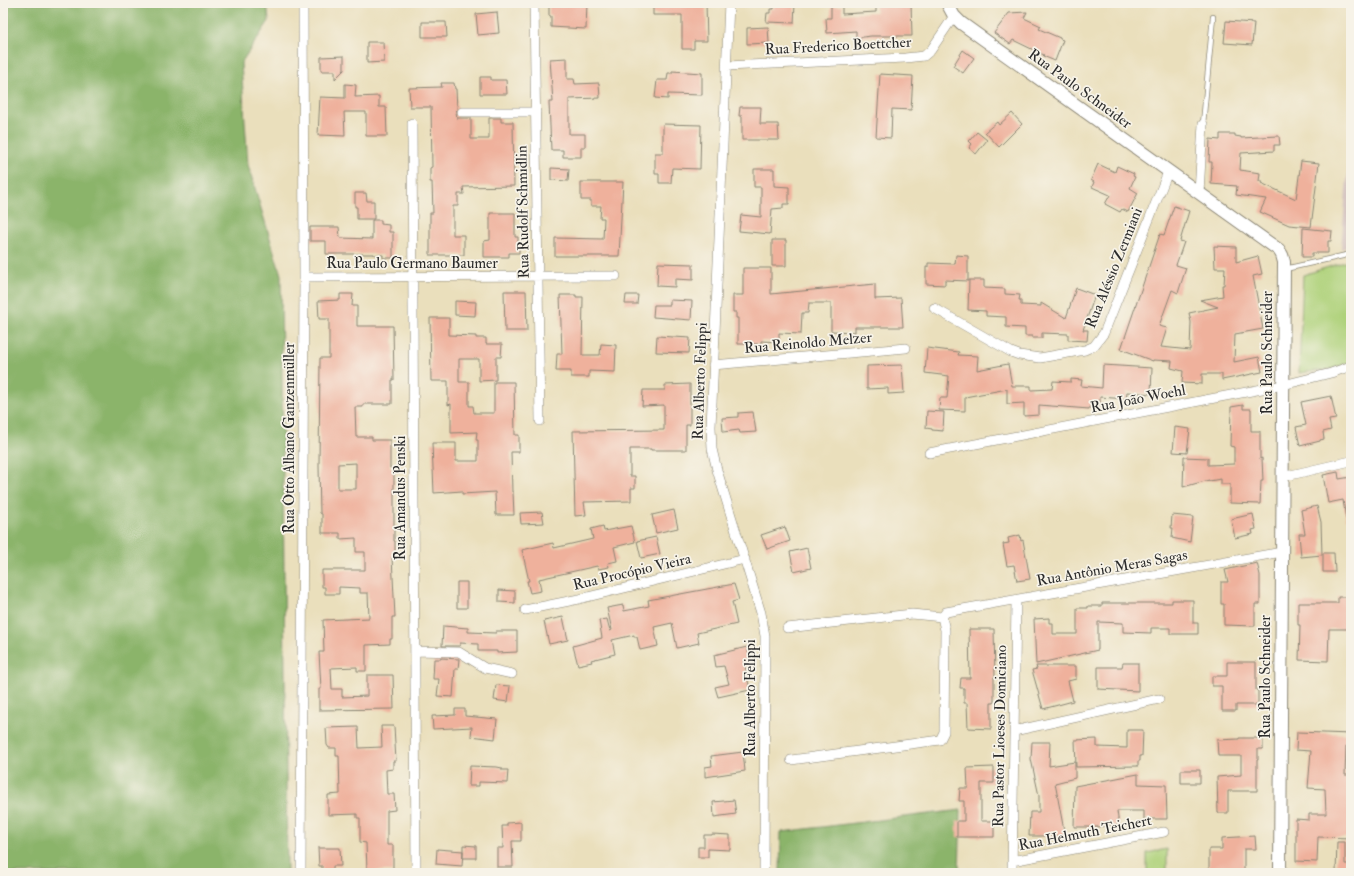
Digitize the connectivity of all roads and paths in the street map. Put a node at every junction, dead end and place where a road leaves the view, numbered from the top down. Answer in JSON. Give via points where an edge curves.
{"nodes":[{"id":1,"x":303,"y":3,"type":"edge"},
{"id":2,"x":534,"y":3,"type":"edge"},
{"id":3,"x":729,"y":3,"type":"edge"},
{"id":4,"x":947,"y":3,"type":"edge"},
{"id":5,"x":954,"y":16,"type":"junction"},
{"id":6,"x":1213,"y":17,"type":"dead end"},
{"id":7,"x":727,"y":66,"type":"junction"},
{"id":8,"x":462,"y":112,"type":"dead end"},
{"id":9,"x":536,"y":112,"type":"junction"},
{"id":10,"x":412,"y":124,"type":"dead end"},
{"id":11,"x":1203,"y":124,"type":"joint"},
{"id":12,"x":1168,"y":172,"type":"junction"},
{"id":13,"x":1199,"y":193,"type":"junction"},
{"id":14,"x":1351,"y":254,"type":"edge"},
{"id":15,"x":1284,"y":270,"type":"junction"},
{"id":16,"x":413,"y":276,"type":"junction"},
{"id":17,"x":616,"y":276,"type":"dead end"},
{"id":18,"x":304,"y":277,"type":"junction"},
{"id":19,"x":538,"y":277,"type":"junction"},
{"id":20,"x":934,"y":308,"type":"dead end"},
{"id":21,"x":906,"y":348,"type":"dead end"},
{"id":22,"x":713,"y":365,"type":"junction"},
{"id":23,"x":1351,"y":366,"type":"edge"},
{"id":24,"x":1283,"y":385,"type":"junction"},
{"id":25,"x":540,"y":421,"type":"dead end"},
{"id":26,"x":929,"y":453,"type":"dead end"},
{"id":27,"x":1351,"y":461,"type":"edge"},
{"id":28,"x":1282,"y":477,"type":"junction"},
{"id":29,"x":1282,"y":552,"type":"junction"},
{"id":30,"x":745,"y":559,"type":"junction"},
{"id":31,"x":1016,"y":600,"type":"junction"},
{"id":32,"x":526,"y":610,"type":"dead end"},
{"id":33,"x":944,"y":615,"type":"junction"},
{"id":34,"x":787,"y":628,"type":"dead end"},
{"id":35,"x":415,"y":651,"type":"junction"},
{"id":36,"x":512,"y":674,"type":"dead end"},
{"id":37,"x":1159,"y":699,"type":"dead end"},
{"id":38,"x":1014,"y":731,"type":"junction"},
{"id":39,"x":791,"y":760,"type":"dead end"},
{"id":40,"x":1164,"y":832,"type":"dead end"},
{"id":41,"x":1012,"y":861,"type":"junction"},
{"id":42,"x":300,"y":873,"type":"edge"},
{"id":43,"x":416,"y":873,"type":"edge"},
{"id":44,"x":764,"y":873,"type":"edge"},
{"id":45,"x":1012,"y":873,"type":"edge"},
{"id":46,"x":1280,"y":873,"type":"edge"}],
"edges":[{"from":1,"to":18,"type":"street","name":"Rua Otto Albano Ganzenmüller"},
{"from":2,"to":9,"type":"street","name":"Rua Rudolf Schmidlin"},
{"from":3,"to":7,"type":"street","name":"Rua Alberto Felippi"},
{"from":4,"to":5,"type":"street","name":"Rua Paulo Schneider"},
{"from":5,"to":7,"type":"street","name":"Rua Frederico Boettcher","via":[[924,56]]},
{"from":5,"to":12,"type":"street","name":"Rua Paulo Schneider"},
{"from":6,"to":11,"type":"lane"},
{"from":7,"to":22,"type":"street","name":"Rua Alberto Felippi"},
{"from":8,"to":9,"type":"street"},
{"from":9,"to":19,"type":"street","name":"Rua Rudolf Schmidlin"},
{"from":10,"to":16,"type":"street","name":"Rua Amandus Penski"},
{"from":11,"to":13,"type":"street"},
{"from":12,"to":13,"type":"street","name":"Rua Paulo Schneider"},
{"from":12,"to":20,"type":"street","name":"Rua Aléssio Zermiani","via":[[1104,333],[1094,346],[1040,358],[1019,355]]},
{"from":13,"to":15,"type":"street","name":"Rua Paulo Schneider","via":[[1279,250]]},
{"from":14,"to":15,"type":"lane"},
{"from":15,"to":24,"type":"street","name":"Rua Paulo Schneider"},
{"from":16,"to":18,"type":"street","name":"Rua Paulo Germano Baumer"},
{"from":16,"to":19,"type":"street","name":"Rua Paulo Germano Baumer"},
{"from":16,"to":35,"type":"street","name":"Rua Amandus Penski"},
{"from":17,"to":19,"type":"street","name":"Rua Paulo Germano Baumer"},
{"from":18,"to":42,"type":"street","name":"Rua Otto Albano Ganzenmüller"},
{"from":19,"to":25,"type":"street","name":"Rua Rudolf Schmidlin"},
{"from":21,"to":22,"type":"street","name":"Rua Reinoldo Melzer"},
{"from":22,"to":30,"type":"street","name":"Rua Alberto Felippi","via":[[712,449]]},
{"from":23,"to":24,"type":"street","name":"Rua João Woehl"},
{"from":24,"to":26,"type":"street","name":"Rua João Woehl"},
{"from":24,"to":28,"type":"street","name":"Rua Paulo Schneider"},
{"from":27,"to":28,"type":"street"},
{"from":28,"to":29,"type":"street","name":"Rua Paulo Schneider"},
{"from":29,"to":31,"type":"street","name":"Rua Antônio Meras Sagas"},
{"from":29,"to":46,"type":"street","name":"Rua Paulo Schneider"},
{"from":30,"to":32,"type":"street","name":"Rua Procópio Vieira"},
{"from":30,"to":44,"type":"street","name":"Rua Alberto Felippi","via":[[765,636]]},
{"from":31,"to":33,"type":"street","name":"Rua Antônio Meras Sagas"},
{"from":31,"to":38,"type":"street","name":"Rua Pastor Lioeses Domiciano"},
{"from":33,"to":34,"type":"street","name":"Rua Antônio Meras Sagas","via":[[912,614]]},
{"from":33,"to":39,"type":"street","via":[[944,732],[940,740]]},
{"from":35,"to":36,"type":"street","via":[[459,652],[485,668]]},
{"from":35,"to":43,"type":"street","name":"Rua Amandus Penski"},
{"from":37,"to":38,"type":"street"},
{"from":38,"to":41,"type":"street","name":"Rua Pastor Lioeses Domiciano"},
{"from":40,"to":41,"type":"street","name":"Rua Helmuth Teichert"},
{"from":41,"to":45,"type":"street","name":"Rua Pastor Lioeses Domiciano"}]}
